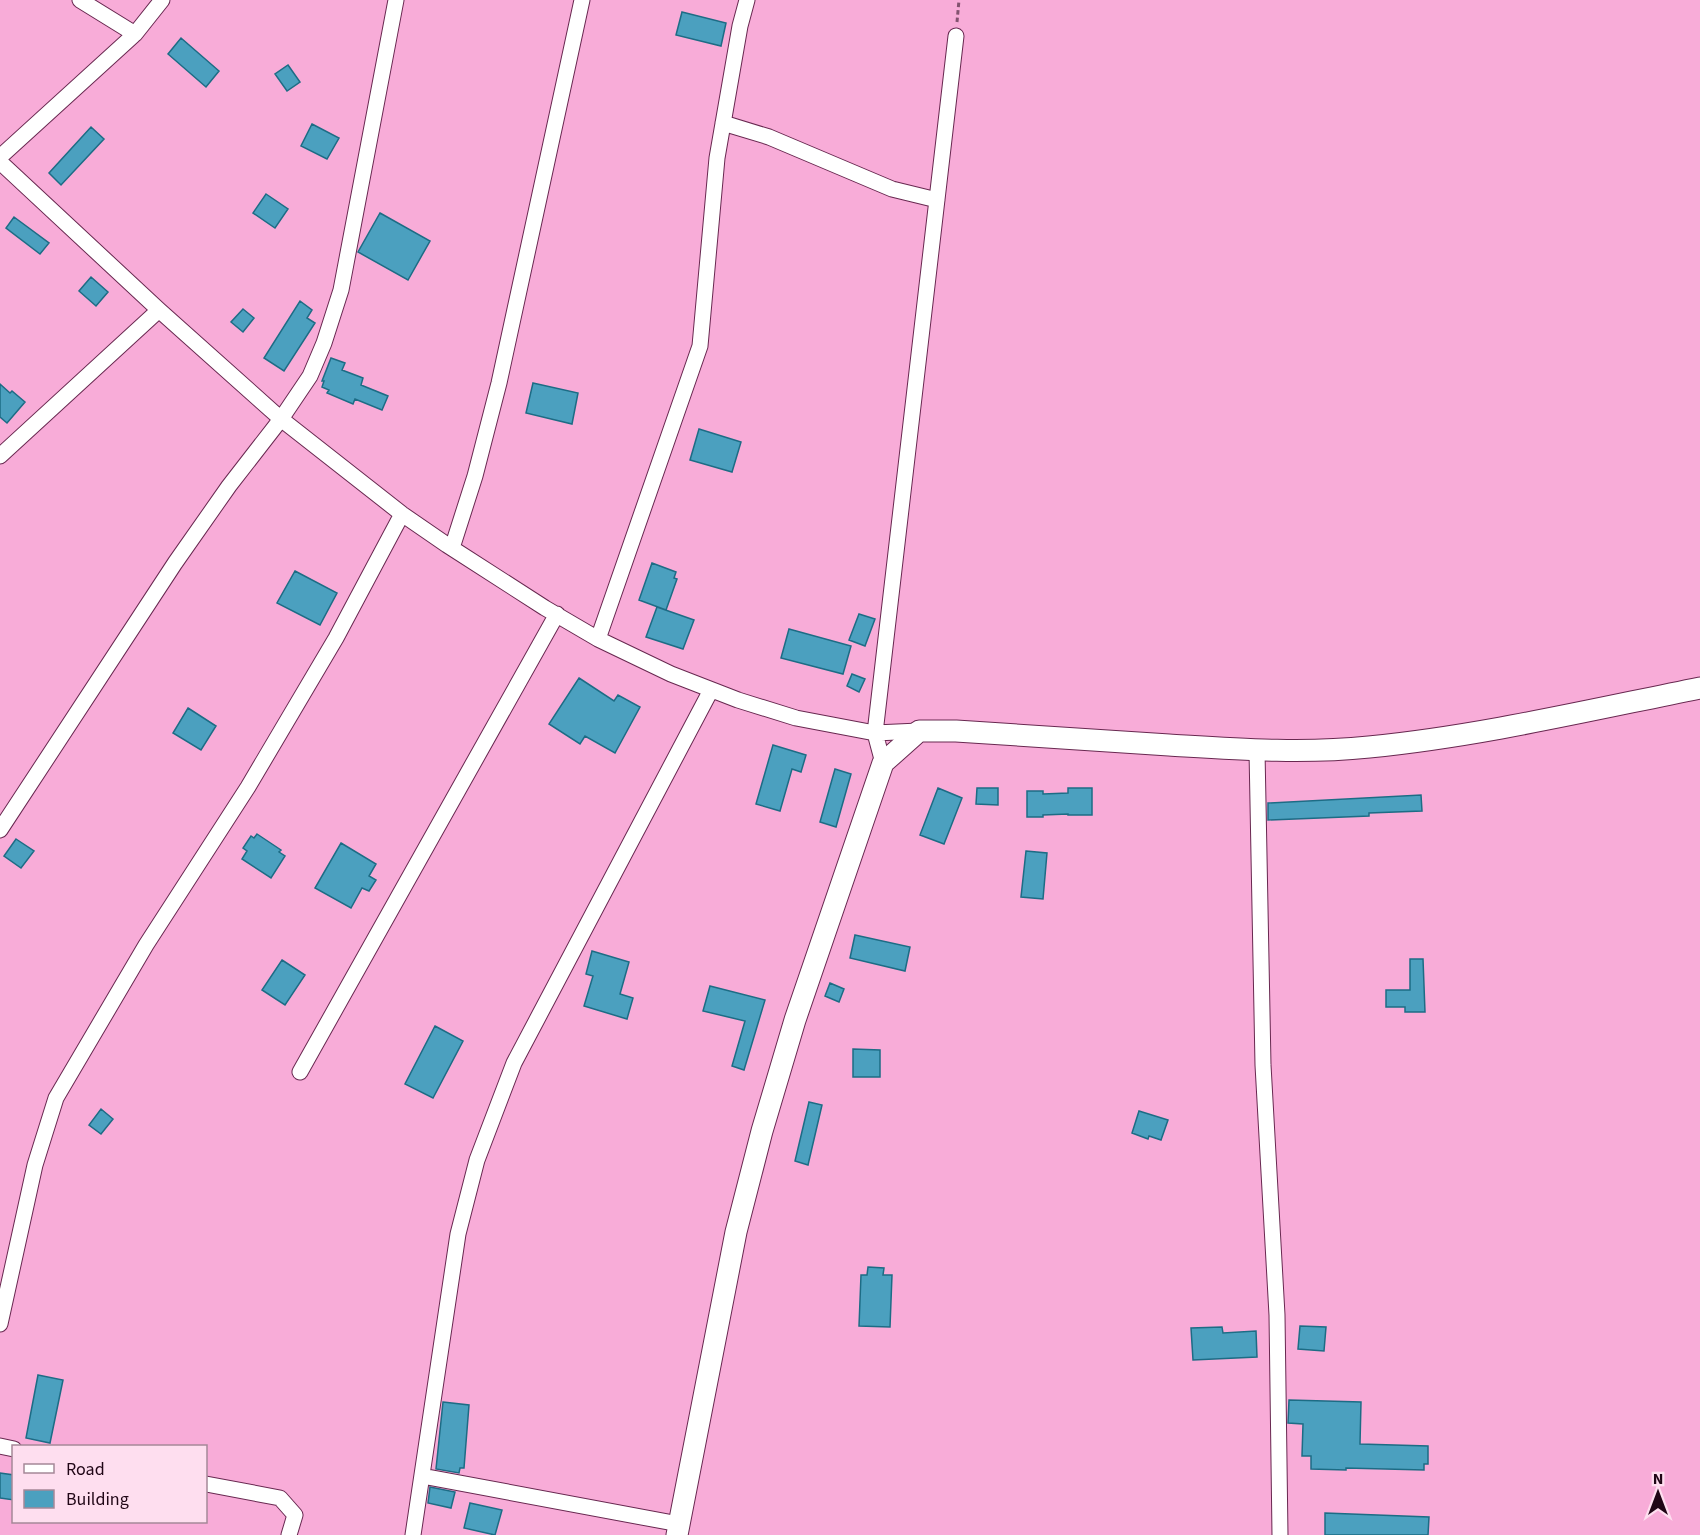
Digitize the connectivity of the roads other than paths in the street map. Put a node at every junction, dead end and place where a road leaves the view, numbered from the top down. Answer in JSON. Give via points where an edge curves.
{"nodes":[{"id":1,"x":80,"y":0,"type":"edge"},
{"id":2,"x":162,"y":0,"type":"edge"},
{"id":3,"x":396,"y":0,"type":"edge"},
{"id":4,"x":582,"y":0,"type":"edge"},
{"id":5,"x":747,"y":0,"type":"edge"},
{"id":6,"x":135,"y":34,"type":"junction"},
{"id":7,"x":956,"y":36,"type":"road end"},
{"id":8,"x":723,"y":123,"type":"junction"},
{"id":9,"x":0,"y":157,"type":"edge"},
{"id":10,"x":0,"y":162,"type":"edge"},
{"id":11,"x":937,"y":200,"type":"junction"},
{"id":12,"x":159,"y":310,"type":"junction"},
{"id":13,"x":281,"y":418,"type":"junction"},
{"id":14,"x":0,"y":456,"type":"edge"},
{"id":15,"x":402,"y":514,"type":"junction"},
{"id":16,"x":452,"y":548,"type":"junction"},
{"id":17,"x":557,"y":614,"type":"junction"},
{"id":18,"x":598,"y":639,"type":"junction"},
{"id":19,"x":1700,"y":688,"type":"edge"},
{"id":20,"x":711,"y":690,"type":"junction"},
{"id":21,"x":919,"y":731,"type":"junction"},
{"id":22,"x":875,"y":733,"type":"junction"},
{"id":23,"x":1257,"y":750,"type":"junction"},
{"id":24,"x":884,"y":762,"type":"junction"},
{"id":25,"x":0,"y":830,"type":"edge"},
{"id":26,"x":300,"y":1072,"type":"dead end"},
{"id":27,"x":0,"y":1324,"type":"edge"},
{"id":28,"x":422,"y":1476,"type":"junction"},
{"id":29,"x":207,"y":1484,"type":"edge"},
{"id":30,"x":678,"y":1530,"type":"edge"},
{"id":31,"x":289,"y":1535,"type":"edge"},
{"id":32,"x":413,"y":1535,"type":"edge"},
{"id":33,"x":1280,"y":1535,"type":"edge"}],
"edges":[{"from":1,"to":6,"type":"street"},
{"from":2,"to":6,"type":"street"},
{"from":3,"to":13,"type":"street","via":[[341,290],[310,376]]},
{"from":4,"to":16,"type":"street","via":[[499,383]]},
{"from":5,"to":8,"type":"street"},
{"from":6,"to":9,"type":"street"},
{"from":7,"to":11,"type":"street"},
{"from":8,"to":11,"type":"street","via":[[769,137],[892,189]]},
{"from":8,"to":18,"type":"street","via":[[700,346]]},
{"from":10,"to":12,"type":"street"},
{"from":11,"to":22,"type":"street"},
{"from":12,"to":13,"type":"street"},
{"from":12,"to":14,"type":"street"},
{"from":13,"to":15,"type":"street"},
{"from":13,"to":25,"type":"street","via":[[176,563]]},
{"from":15,"to":16,"type":"street"},
{"from":15,"to":27,"type":"street","via":[[336,638],[248,787],[146,945],[56,1098],[35,1165]]},
{"from":16,"to":17,"type":"street"},
{"from":17,"to":18,"type":"street"},
{"from":17,"to":26,"type":"street"},
{"from":18,"to":20,"type":"street"},
{"from":19,"to":23,"type":"street","via":[[1426,740],[1368,747]]},
{"from":20,"to":22,"type":"street","via":[[796,718]]},
{"from":20,"to":28,"type":"street","via":[[514,1063],[477,1160],[458,1234]]},
{"from":21,"to":22,"type":"street"},
{"from":21,"to":23,"type":"street"},
{"from":21,"to":24,"type":"street"},
{"from":22,"to":24,"type":"street"},
{"from":23,"to":33,"type":"street","via":[[1263,1065],[1277,1315]]},
{"from":24,"to":30,"type":"street","via":[[795,1020],[762,1131],[736,1232]]},
{"from":28,"to":30,"type":"street"},
{"from":28,"to":32,"type":"street"},
{"from":29,"to":31,"type":"street","via":[[280,1498],[295,1515]]}]}
